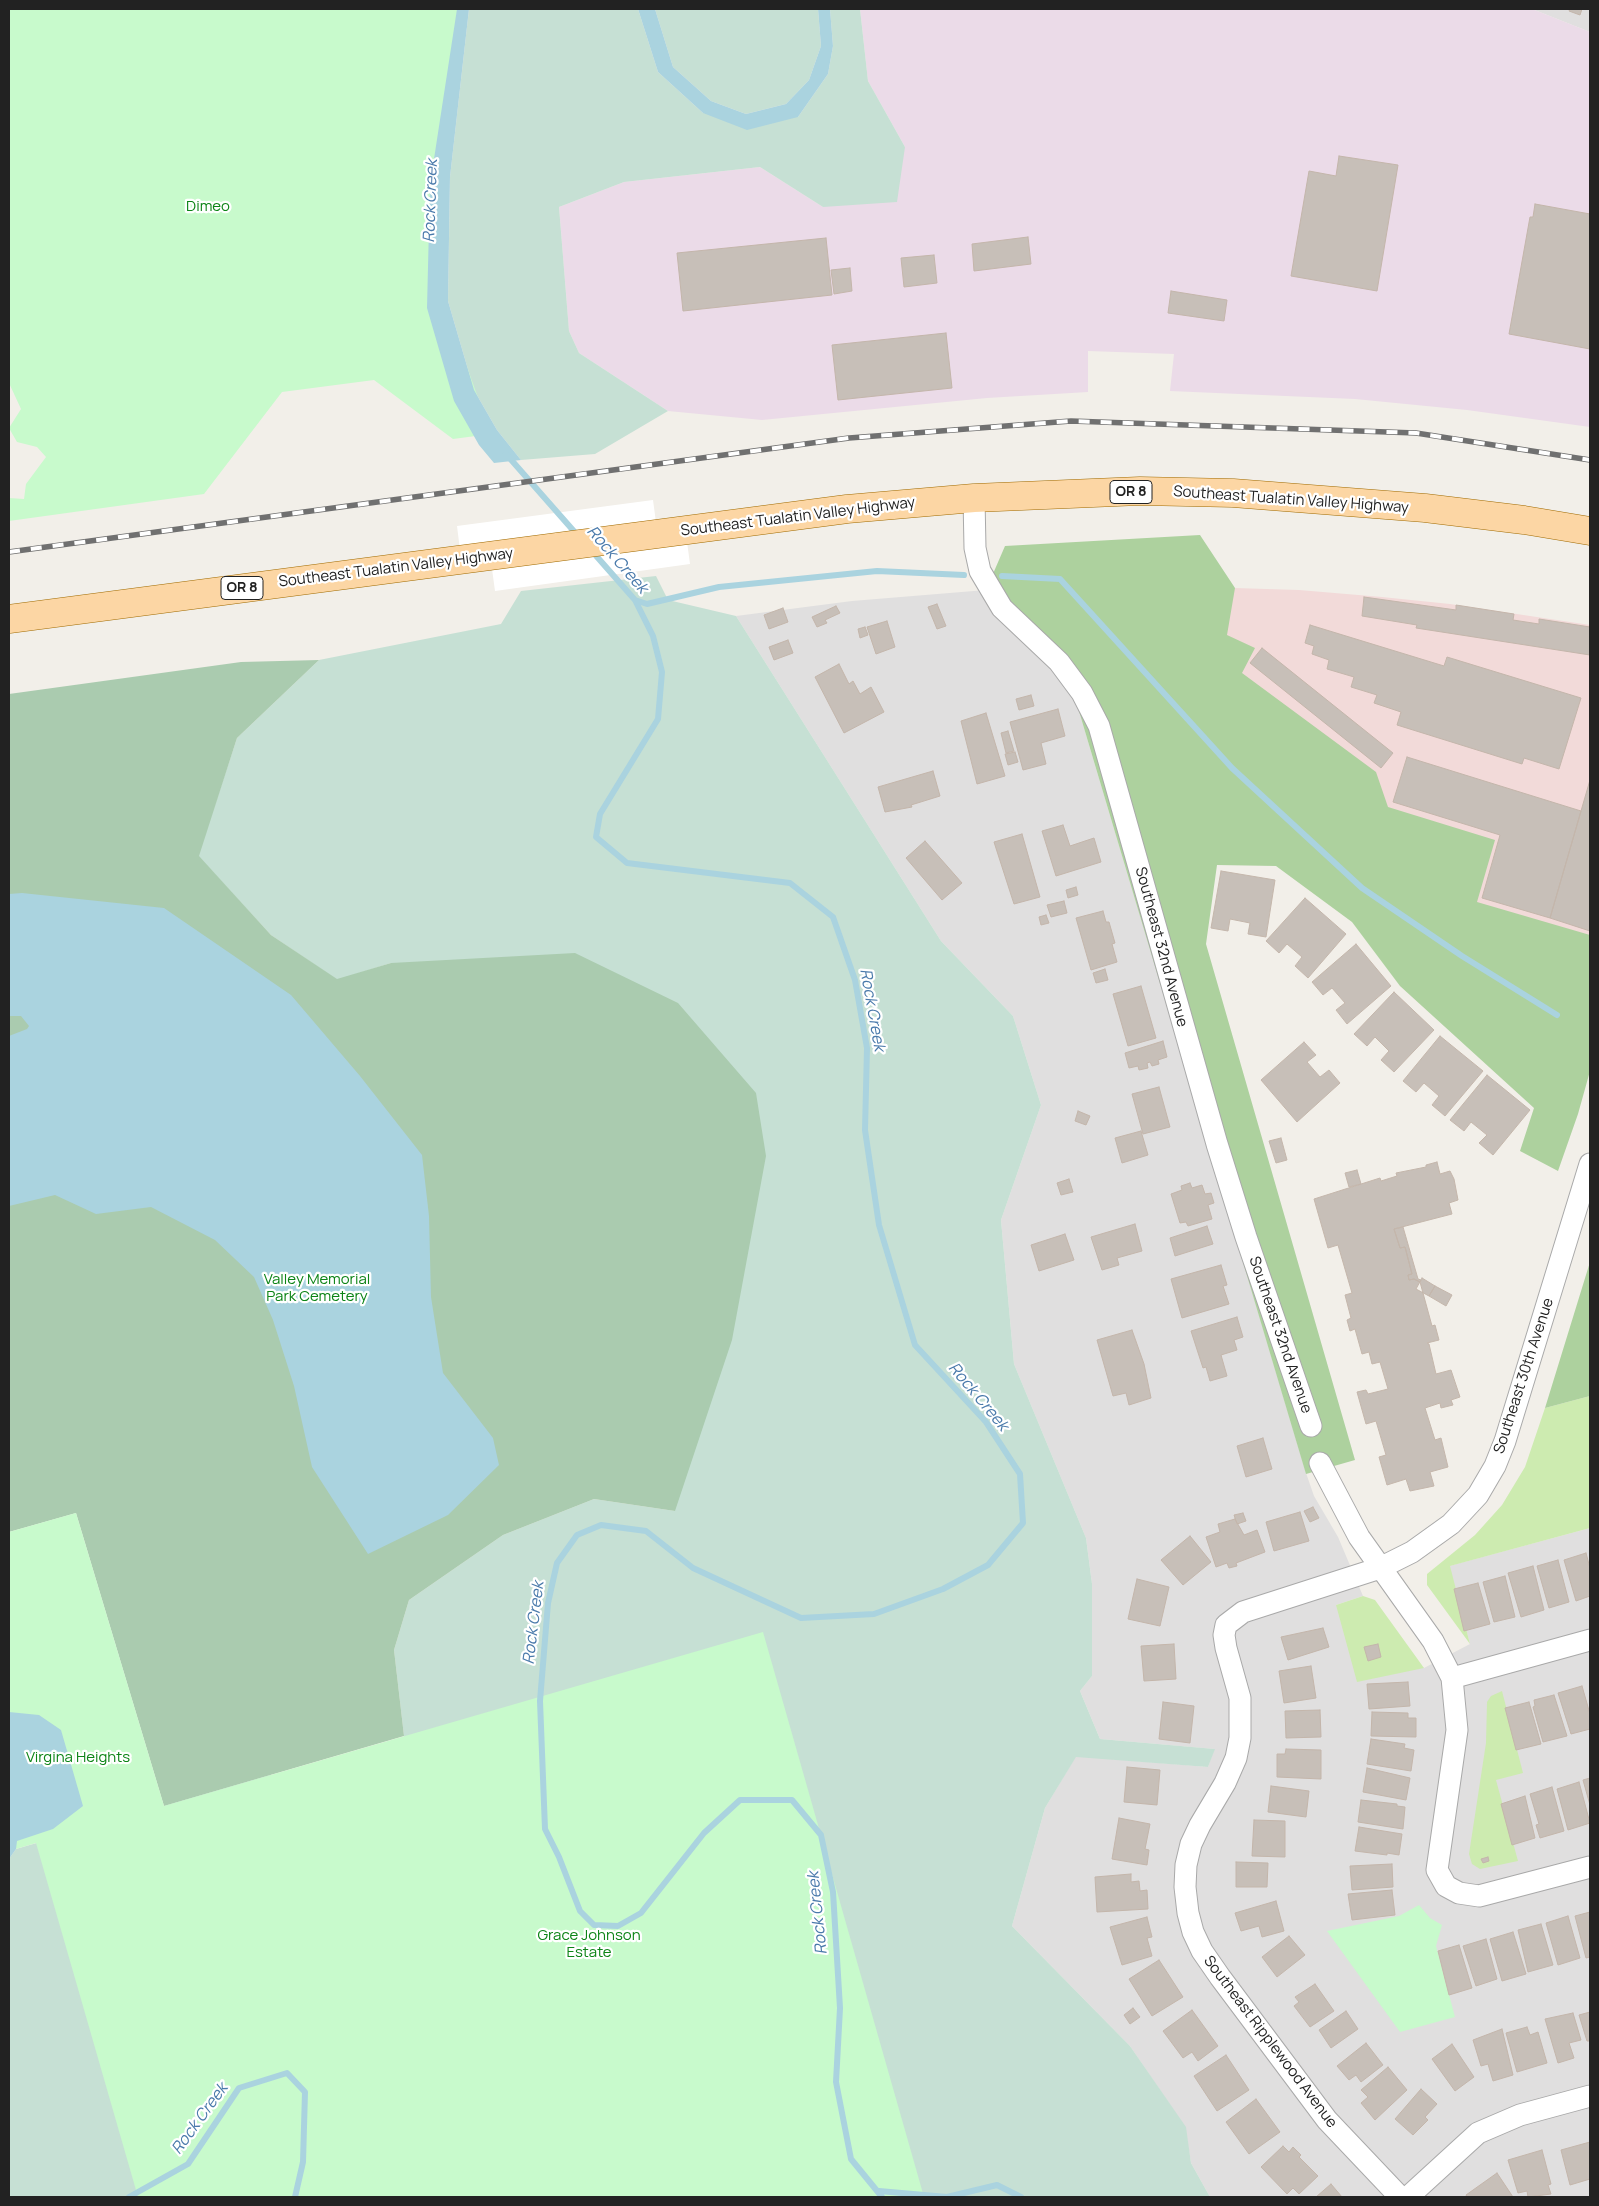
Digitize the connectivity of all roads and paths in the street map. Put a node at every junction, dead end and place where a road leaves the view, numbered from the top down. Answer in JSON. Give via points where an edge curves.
{"nodes":[{"id":1,"x":974,"y":498,"type":"junction"},
{"id":2,"x":1590,"y":531,"type":"edge"},
{"id":3,"x":9,"y":619,"type":"edge"},
{"id":4,"x":1590,"y":1164,"type":"edge"},
{"id":5,"x":1311,"y":1426,"type":"dead end"},
{"id":6,"x":1320,"y":1463,"type":"dead end"},
{"id":7,"x":1380,"y":1568,"type":"junction"},
{"id":8,"x":1590,"y":1640,"type":"edge"},
{"id":9,"x":1452,"y":1678,"type":"junction"},
{"id":10,"x":1590,"y":1866,"type":"edge"},
{"id":11,"x":1590,"y":2096,"type":"edge"},
{"id":12,"x":1400,"y":2197,"type":"edge"},
{"id":13,"x":1408,"y":2197,"type":"edge"}],
"edges":[{"from":1,"to":2,"type":"main road","name":"Southeast Tualatin Valley Highway","number":"OR 8","via":[[1140,491],[1233,493],[1425,508]]},
{"from":1,"to":3,"type":"main road","name":"Southeast Tualatin Valley Highway","number":"OR 8","via":[[847,509]]},
{"from":1,"to":5,"type":"street","name":"Southeast 32nd Avenue","via":[[975,548],[980,571],[1002,608],[1059,662],[1082,692],[1099,726],[1214,1134]]},
{"from":4,"to":7,"type":"street","name":"Southeast 30th Avenue","via":[[1495,1466],[1478,1495],[1451,1524],[1412,1552]]},
{"from":6,"to":7,"type":"street","via":[[1359,1537]]},
{"from":7,"to":9,"type":"street","via":[[1433,1641]]},
{"from":7,"to":12,"type":"street","name":"Southeast Ripplewood Avenue","via":[[1243,1612],[1226,1625],[1226,1648],[1240,1698],[1240,1738],[1236,1758],[1225,1783],[1191,1844],[1185,1887],[1193,1932],[1220,1977],[1327,2120]]},
{"from":8,"to":9,"type":"street"},
{"from":9,"to":10,"type":"street","via":[[1457,1730],[1437,1870],[1446,1886],[1459,1893],[1479,1896]]},
{"from":11,"to":13,"type":"street","via":[[1520,2115],[1478,2133]]}]}
